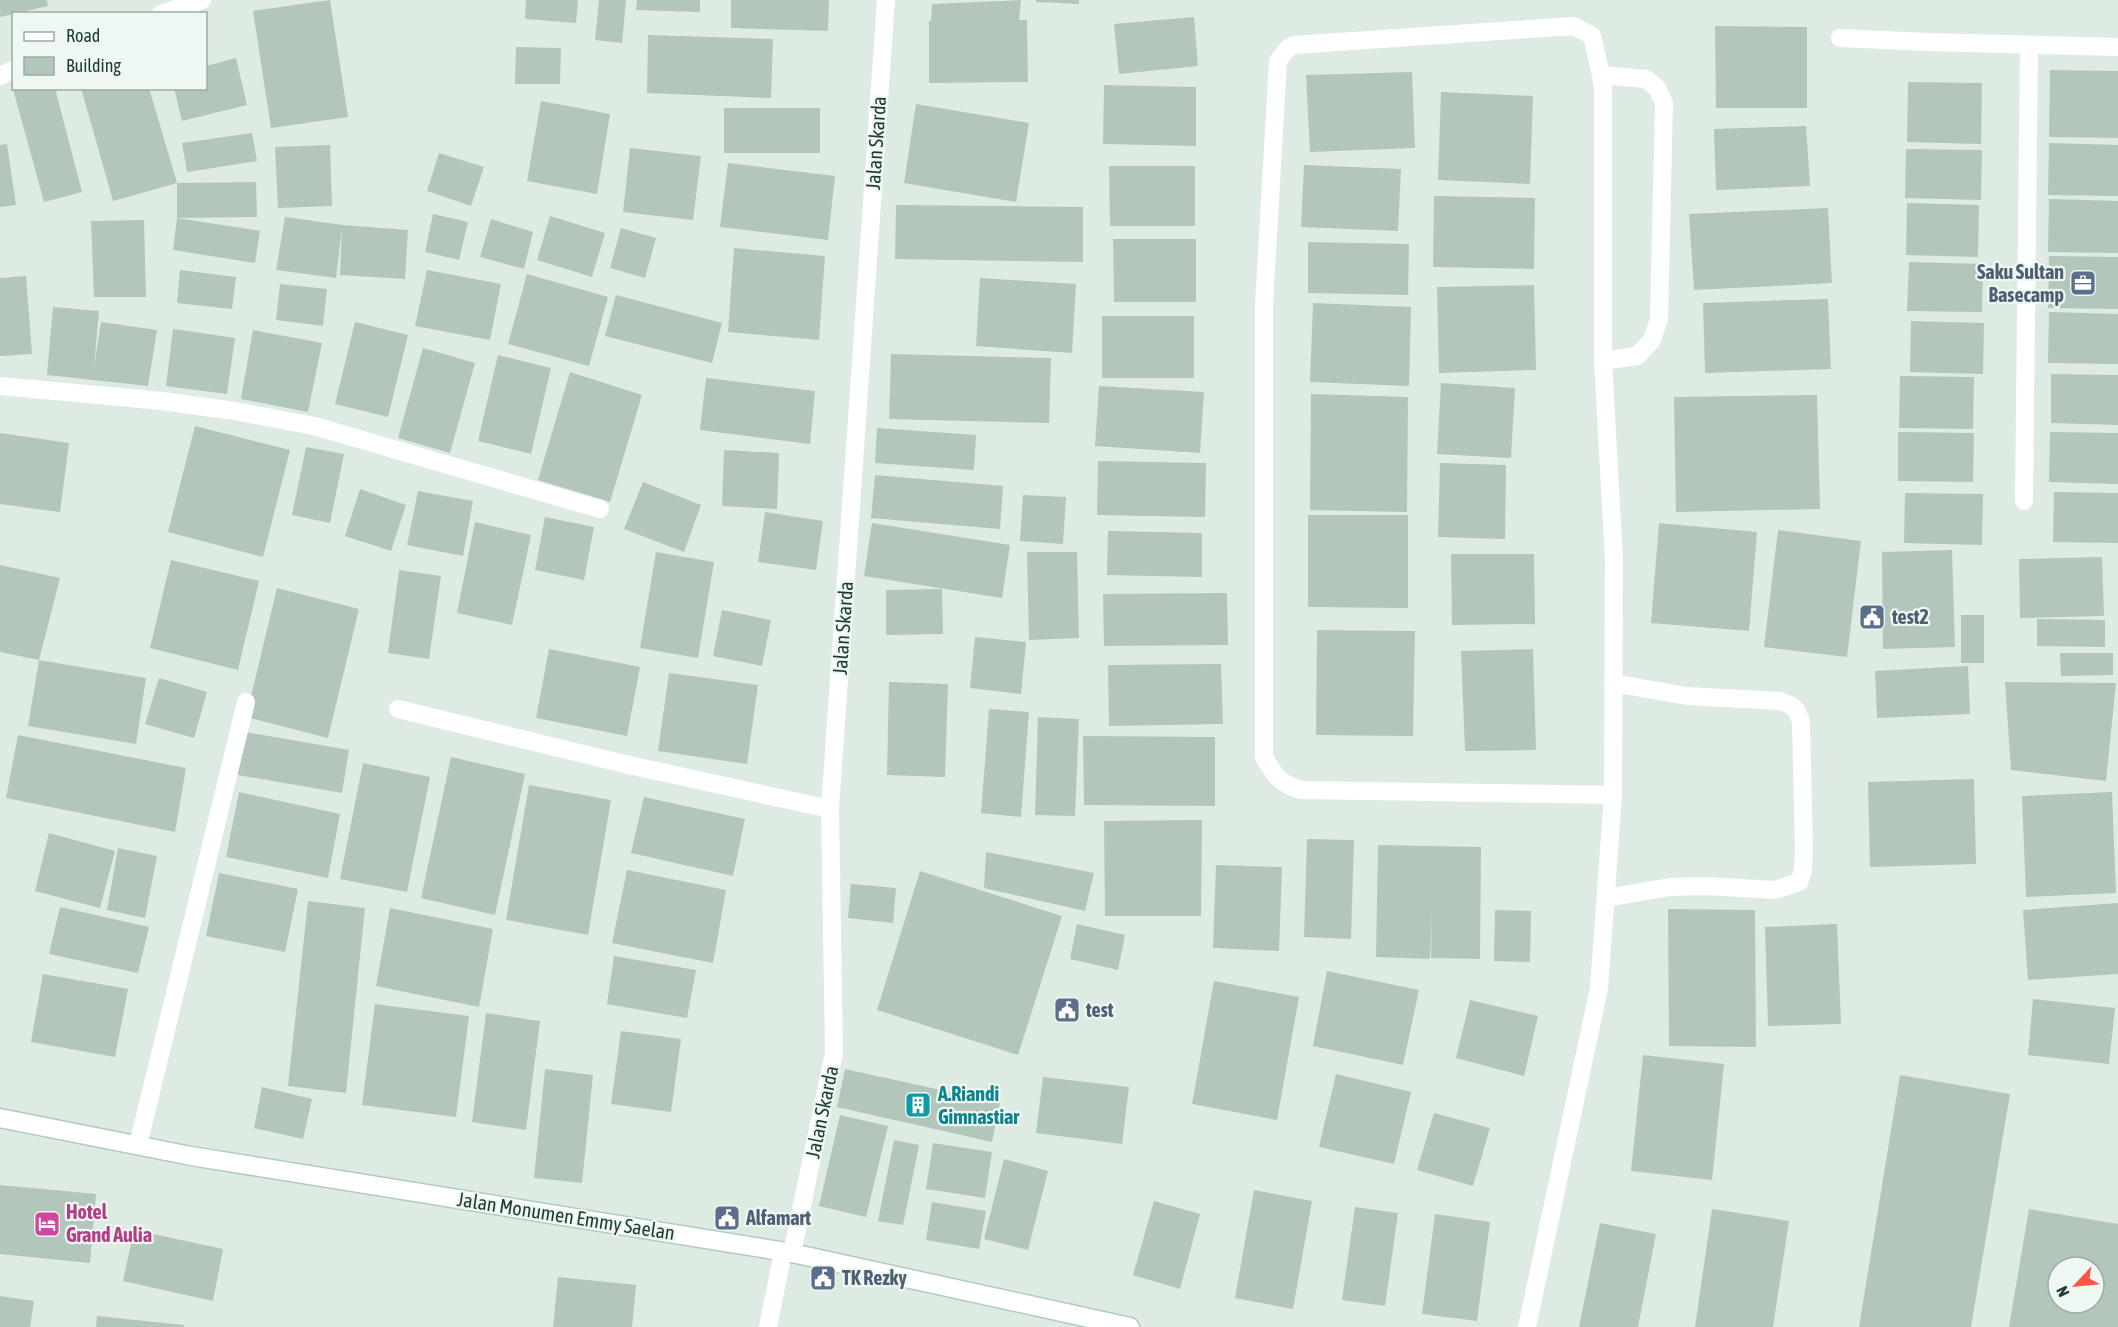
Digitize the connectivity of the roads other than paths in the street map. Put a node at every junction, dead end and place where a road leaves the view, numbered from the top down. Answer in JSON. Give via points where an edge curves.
{"nodes":[{"id":1,"x":202,"y":0,"type":"edge"},
{"id":2,"x":886,"y":0,"type":"edge"},
{"id":3,"x":167,"y":12,"type":"edge"},
{"id":4,"x":1840,"y":38,"type":"dead end"},
{"id":5,"x":2029,"y":46,"type":"junction"},
{"id":6,"x":2118,"y":47,"type":"edge"},
{"id":7,"x":1601,"y":75,"type":"junction"},
{"id":8,"x":1603,"y":361,"type":"junction"},
{"id":9,"x":0,"y":386,"type":"edge"},
{"id":10,"x":2024,"y":501,"type":"dead end"},
{"id":11,"x":600,"y":509,"type":"dead end"},
{"id":12,"x":1614,"y":683,"type":"junction"},
{"id":13,"x":246,"y":702,"type":"dead end"},
{"id":14,"x":398,"y":709,"type":"dead end"},
{"id":15,"x":1613,"y":795,"type":"junction"},
{"id":16,"x":830,"y":809,"type":"junction"},
{"id":17,"x":1606,"y":898,"type":"junction"},
{"id":18,"x":0,"y":1118,"type":"edge"},
{"id":19,"x":138,"y":1145,"type":"junction"},
{"id":20,"x":788,"y":1252,"type":"junction"},
{"id":21,"x":768,"y":1327,"type":"edge"},
{"id":22,"x":1130,"y":1327,"type":"edge"},
{"id":23,"x":1527,"y":1327,"type":"edge"}],
"edges":[{"from":1,"to":3,"type":"street"},
{"from":2,"to":16,"type":"street","name":"Jalan Skarda"},
{"from":4,"to":5,"type":"street"},
{"from":5,"to":6,"type":"street"},
{"from":5,"to":10,"type":"street"},
{"from":7,"to":8,"type":"street"},
{"from":7,"to":8,"type":"street","via":[[1646,79],[1657,88],[1664,104],[1659,319],[1652,340],[1637,356]]},
{"from":7,"to":15,"type":"street","via":[[1592,36],[1574,26],[1294,45],[1278,61],[1264,304],[1264,757],[1278,779],[1301,790]]},
{"from":8,"to":12,"type":"street","via":[[1614,560]]},
{"from":9,"to":11,"type":"street","via":[[162,401],[314,426]]},
{"from":12,"to":15,"type":"street"},
{"from":12,"to":17,"type":"street","via":[[1687,696],[1792,705],[1801,722],[1804,849],[1799,882],[1775,890],[1670,887]]},
{"from":13,"to":19,"type":"street"},
{"from":14,"to":16,"type":"street"},
{"from":15,"to":17,"type":"street"},
{"from":16,"to":20,"type":"street","name":"Jalan Skarda","via":[[834,1053]]},
{"from":17,"to":23,"type":"street","via":[[1599,988]]},
{"from":18,"to":19,"type":"street","name":"Jalan Monumen Emmy Saelan"},
{"from":19,"to":20,"type":"street","name":"Jalan Monumen Emmy Saelan"},
{"from":20,"to":21,"type":"street","name":"Jalan Skarda"},
{"from":20,"to":22,"type":"street","name":"Jalan Monumen Emmy Saelan"}]}
